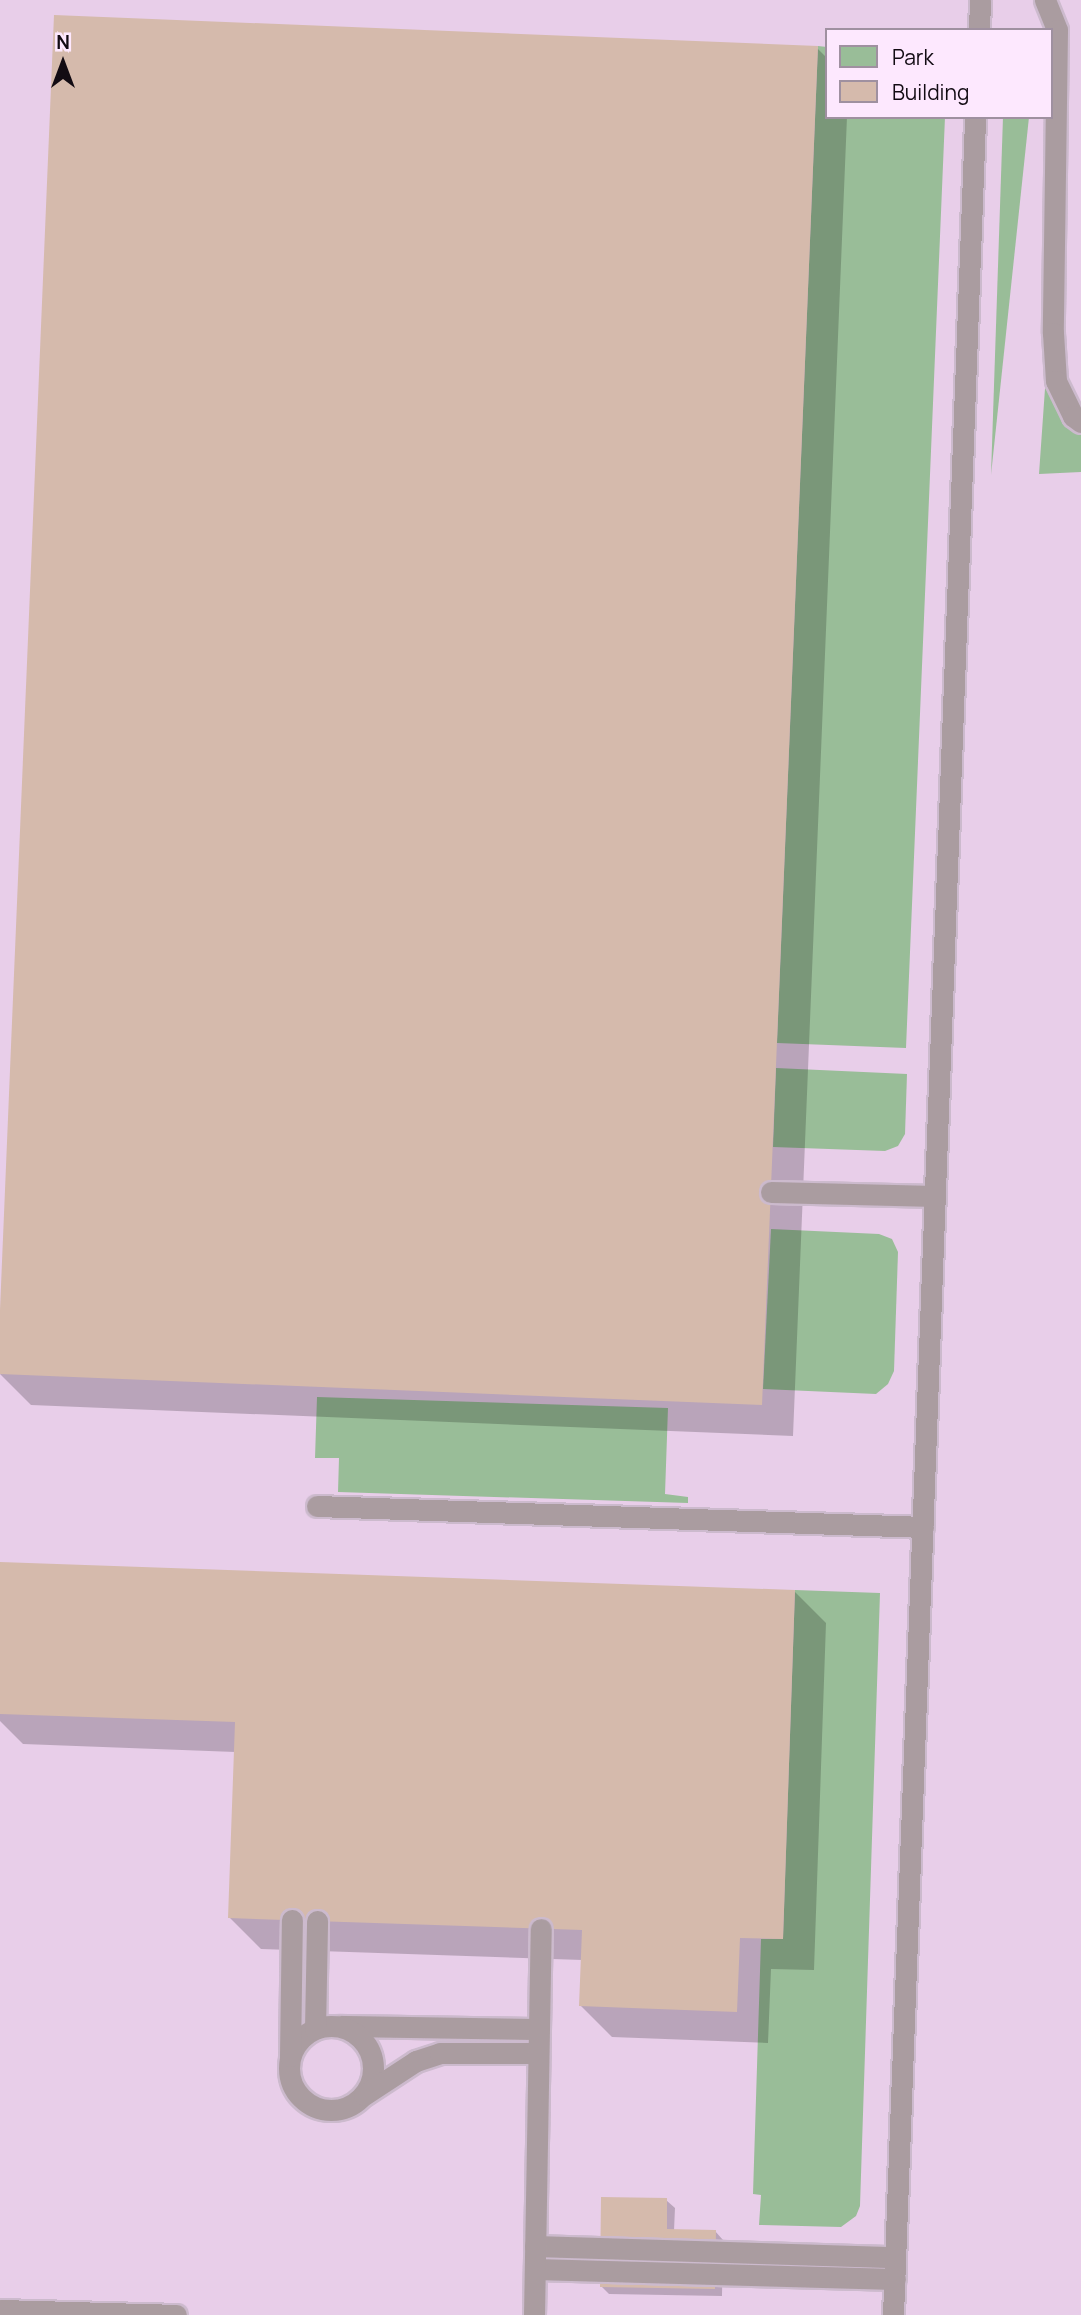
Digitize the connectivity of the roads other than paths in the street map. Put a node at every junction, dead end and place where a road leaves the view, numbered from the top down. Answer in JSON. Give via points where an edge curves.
{"nodes":[{"id":1,"x":980,"y":0,"type":"edge"},
{"id":2,"x":1045,"y":0,"type":"edge"},
{"id":3,"x":979,"y":28,"type":"edge"},
{"id":4,"x":975,"y":119,"type":"edge"},
{"id":5,"x":1081,"y":422,"type":"edge"},
{"id":6,"x":771,"y":1192,"type":"dead end"},
{"id":7,"x":935,"y":1196,"type":"junction"},
{"id":8,"x":317,"y":1506,"type":"dead end"},
{"id":9,"x":923,"y":1527,"type":"junction"},
{"id":10,"x":292,"y":1920,"type":"dead end"},
{"id":11,"x":317,"y":1921,"type":"dead end"},
{"id":12,"x":541,"y":1928,"type":"dead end"},
{"id":13,"x":322,"y":2027,"type":"junction"},
{"id":14,"x":539,"y":2029,"type":"junction"},
{"id":15,"x":538,"y":2053,"type":"junction"},
{"id":16,"x":290,"y":2068,"type":"junction"},
{"id":17,"x":362,"y":2096,"type":"junction"},
{"id":18,"x":535,"y":2246,"type":"junction"},
{"id":19,"x":895,"y":2257,"type":"junction"},
{"id":20,"x":535,"y":2269,"type":"junction"},
{"id":21,"x":895,"y":2279,"type":"junction"},
{"id":22,"x":0,"y":2310,"type":"edge"},
{"id":23,"x":59,"y":2313,"type":"edge"},
{"id":24,"x":176,"y":2315,"type":"edge"},
{"id":25,"x":534,"y":2315,"type":"edge"},
{"id":26,"x":893,"y":2315,"type":"edge"}],
"edges":[{"from":1,"to":3,"type":"lane"},
{"from":2,"to":5,"type":"lane","via":[[1057,30],[1056,381],[1073,416]]},
{"from":4,"to":7,"type":"lane"},
{"from":6,"to":7,"type":"lane"},
{"from":7,"to":9,"type":"lane"},
{"from":8,"to":9,"type":"lane"},
{"from":9,"to":19,"type":"lane"},
{"from":10,"to":16,"type":"lane"},
{"from":11,"to":13,"type":"lane"},
{"from":12,"to":14,"type":"lane"},
{"from":13,"to":14,"type":"lane"},
{"from":13,"to":16,"type":"lane","via":[[295,2046]]},
{"from":13,"to":17,"type":"lane","via":[[355,2034],[366,2043],[373,2071]]},
{"from":14,"to":15,"type":"lane"},
{"from":15,"to":17,"type":"lane","via":[[440,2053],[416,2061]]},
{"from":15,"to":18,"type":"lane"},
{"from":16,"to":17,"type":"lane","via":[[299,2095],[322,2109],[337,2109]]},
{"from":18,"to":19,"type":"lane"},
{"from":18,"to":20,"type":"lane"},
{"from":19,"to":21,"type":"lane"},
{"from":20,"to":21,"type":"lane"},
{"from":20,"to":25,"type":"lane"},
{"from":21,"to":26,"type":"lane"},
{"from":22,"to":23,"type":"lane"},
{"from":23,"to":24,"type":"lane"}]}
